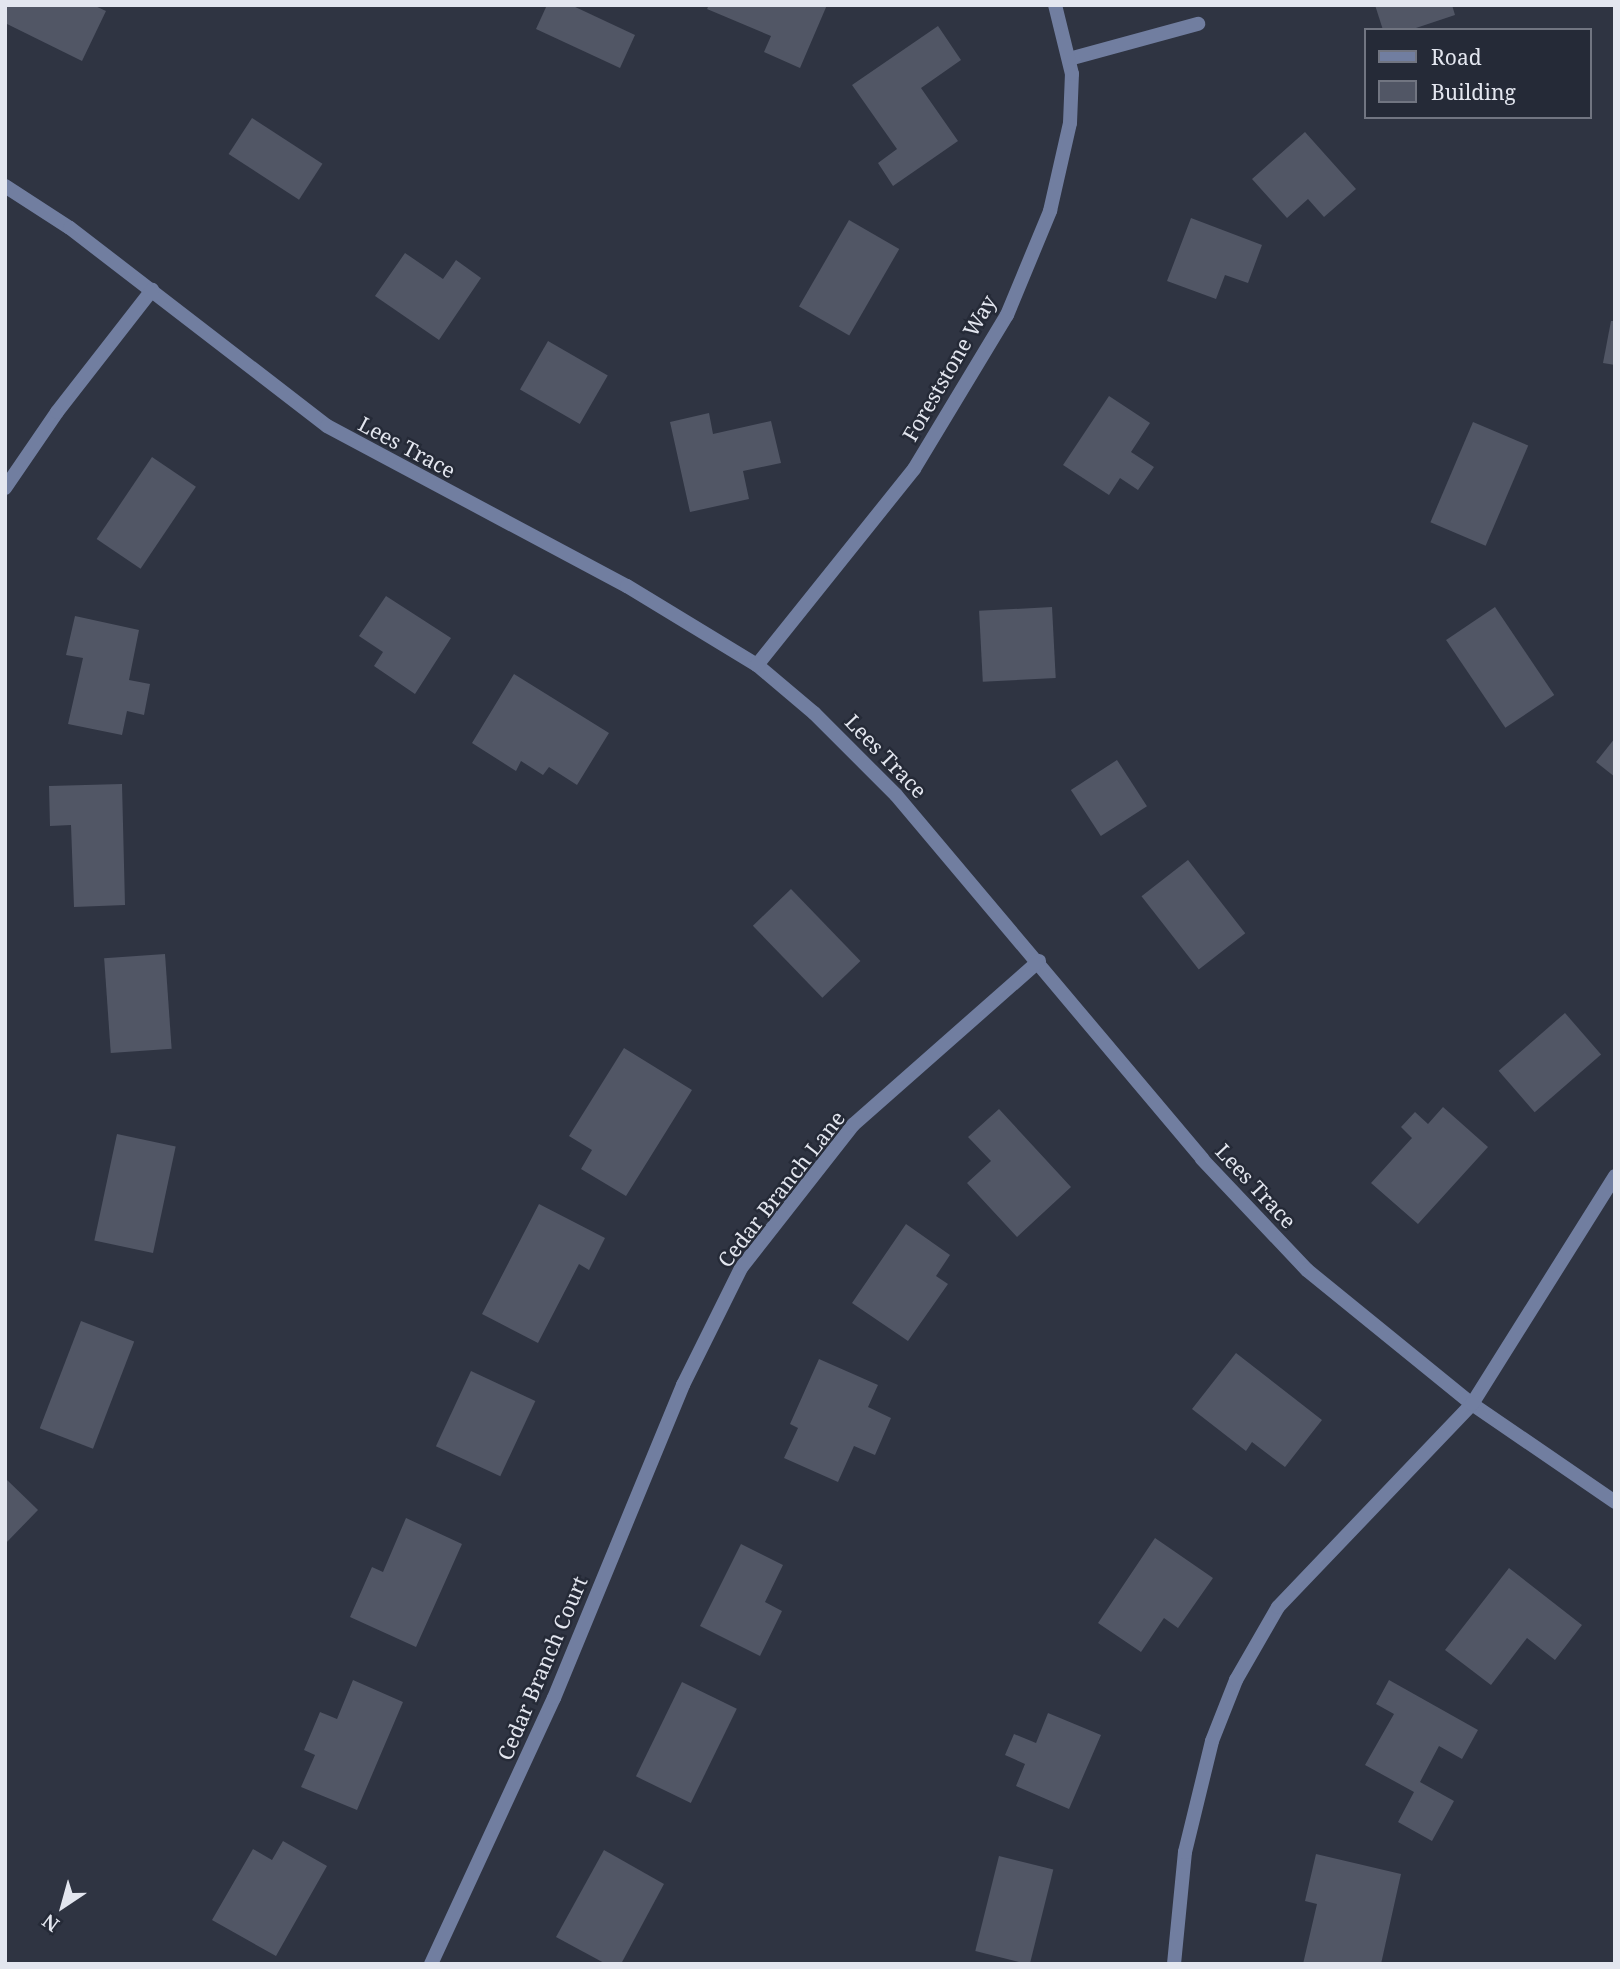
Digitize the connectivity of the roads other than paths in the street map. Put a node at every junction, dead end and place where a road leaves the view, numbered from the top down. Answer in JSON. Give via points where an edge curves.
{"nodes":[{"id":1,"x":1055,"y":5,"type":"edge"},
{"id":2,"x":1198,"y":24,"type":"dead end"},
{"id":3,"x":1069,"y":59,"type":"junction"},
{"id":4,"x":5,"y":186,"type":"edge"},
{"id":5,"x":152,"y":290,"type":"junction"},
{"id":6,"x":5,"y":488,"type":"edge"},
{"id":7,"x":757,"y":665,"type":"junction"},
{"id":8,"x":1039,"y":961,"type":"junction"},
{"id":9,"x":1615,"y":1176,"type":"edge"},
{"id":10,"x":682,"y":1385,"type":"joint"},
{"id":11,"x":1472,"y":1404,"type":"junction"},
{"id":12,"x":1615,"y":1502,"type":"edge"},
{"id":13,"x":431,"y":1964,"type":"edge"},
{"id":14,"x":1174,"y":1964,"type":"edge"}],
"edges":[{"from":1,"to":3,"type":"street","name":"Foreststone Way"},
{"from":2,"to":3,"type":"street"},
{"from":3,"to":7,"type":"street","name":"Foreststone Way","via":[[1070,123],[1050,211],[1007,315],[914,469]]},
{"from":4,"to":5,"type":"street","name":"Lees Trace"},
{"from":5,"to":6,"type":"street","via":[[57,412]]},
{"from":5,"to":7,"type":"street","name":"Lees Trace","via":[[327,426],[627,586]]},
{"from":7,"to":8,"type":"street","name":"Lees Trace","via":[[853,750]]},
{"from":8,"to":10,"type":"street","name":"Cedar Branch Lane","via":[[853,1125],[741,1268]]},
{"from":8,"to":11,"type":"street","name":"Lees Trace","via":[[1256,1220],[1358,1315]]},
{"from":9,"to":11,"type":"street"},
{"from":10,"to":13,"type":"street","name":"Cedar Branch Court","via":[[554,1698]]},
{"from":11,"to":12,"type":"street","name":"Lees Trace"},
{"from":11,"to":14,"type":"street","via":[[1278,1607],[1236,1680],[1212,1741],[1185,1852]]}]}
